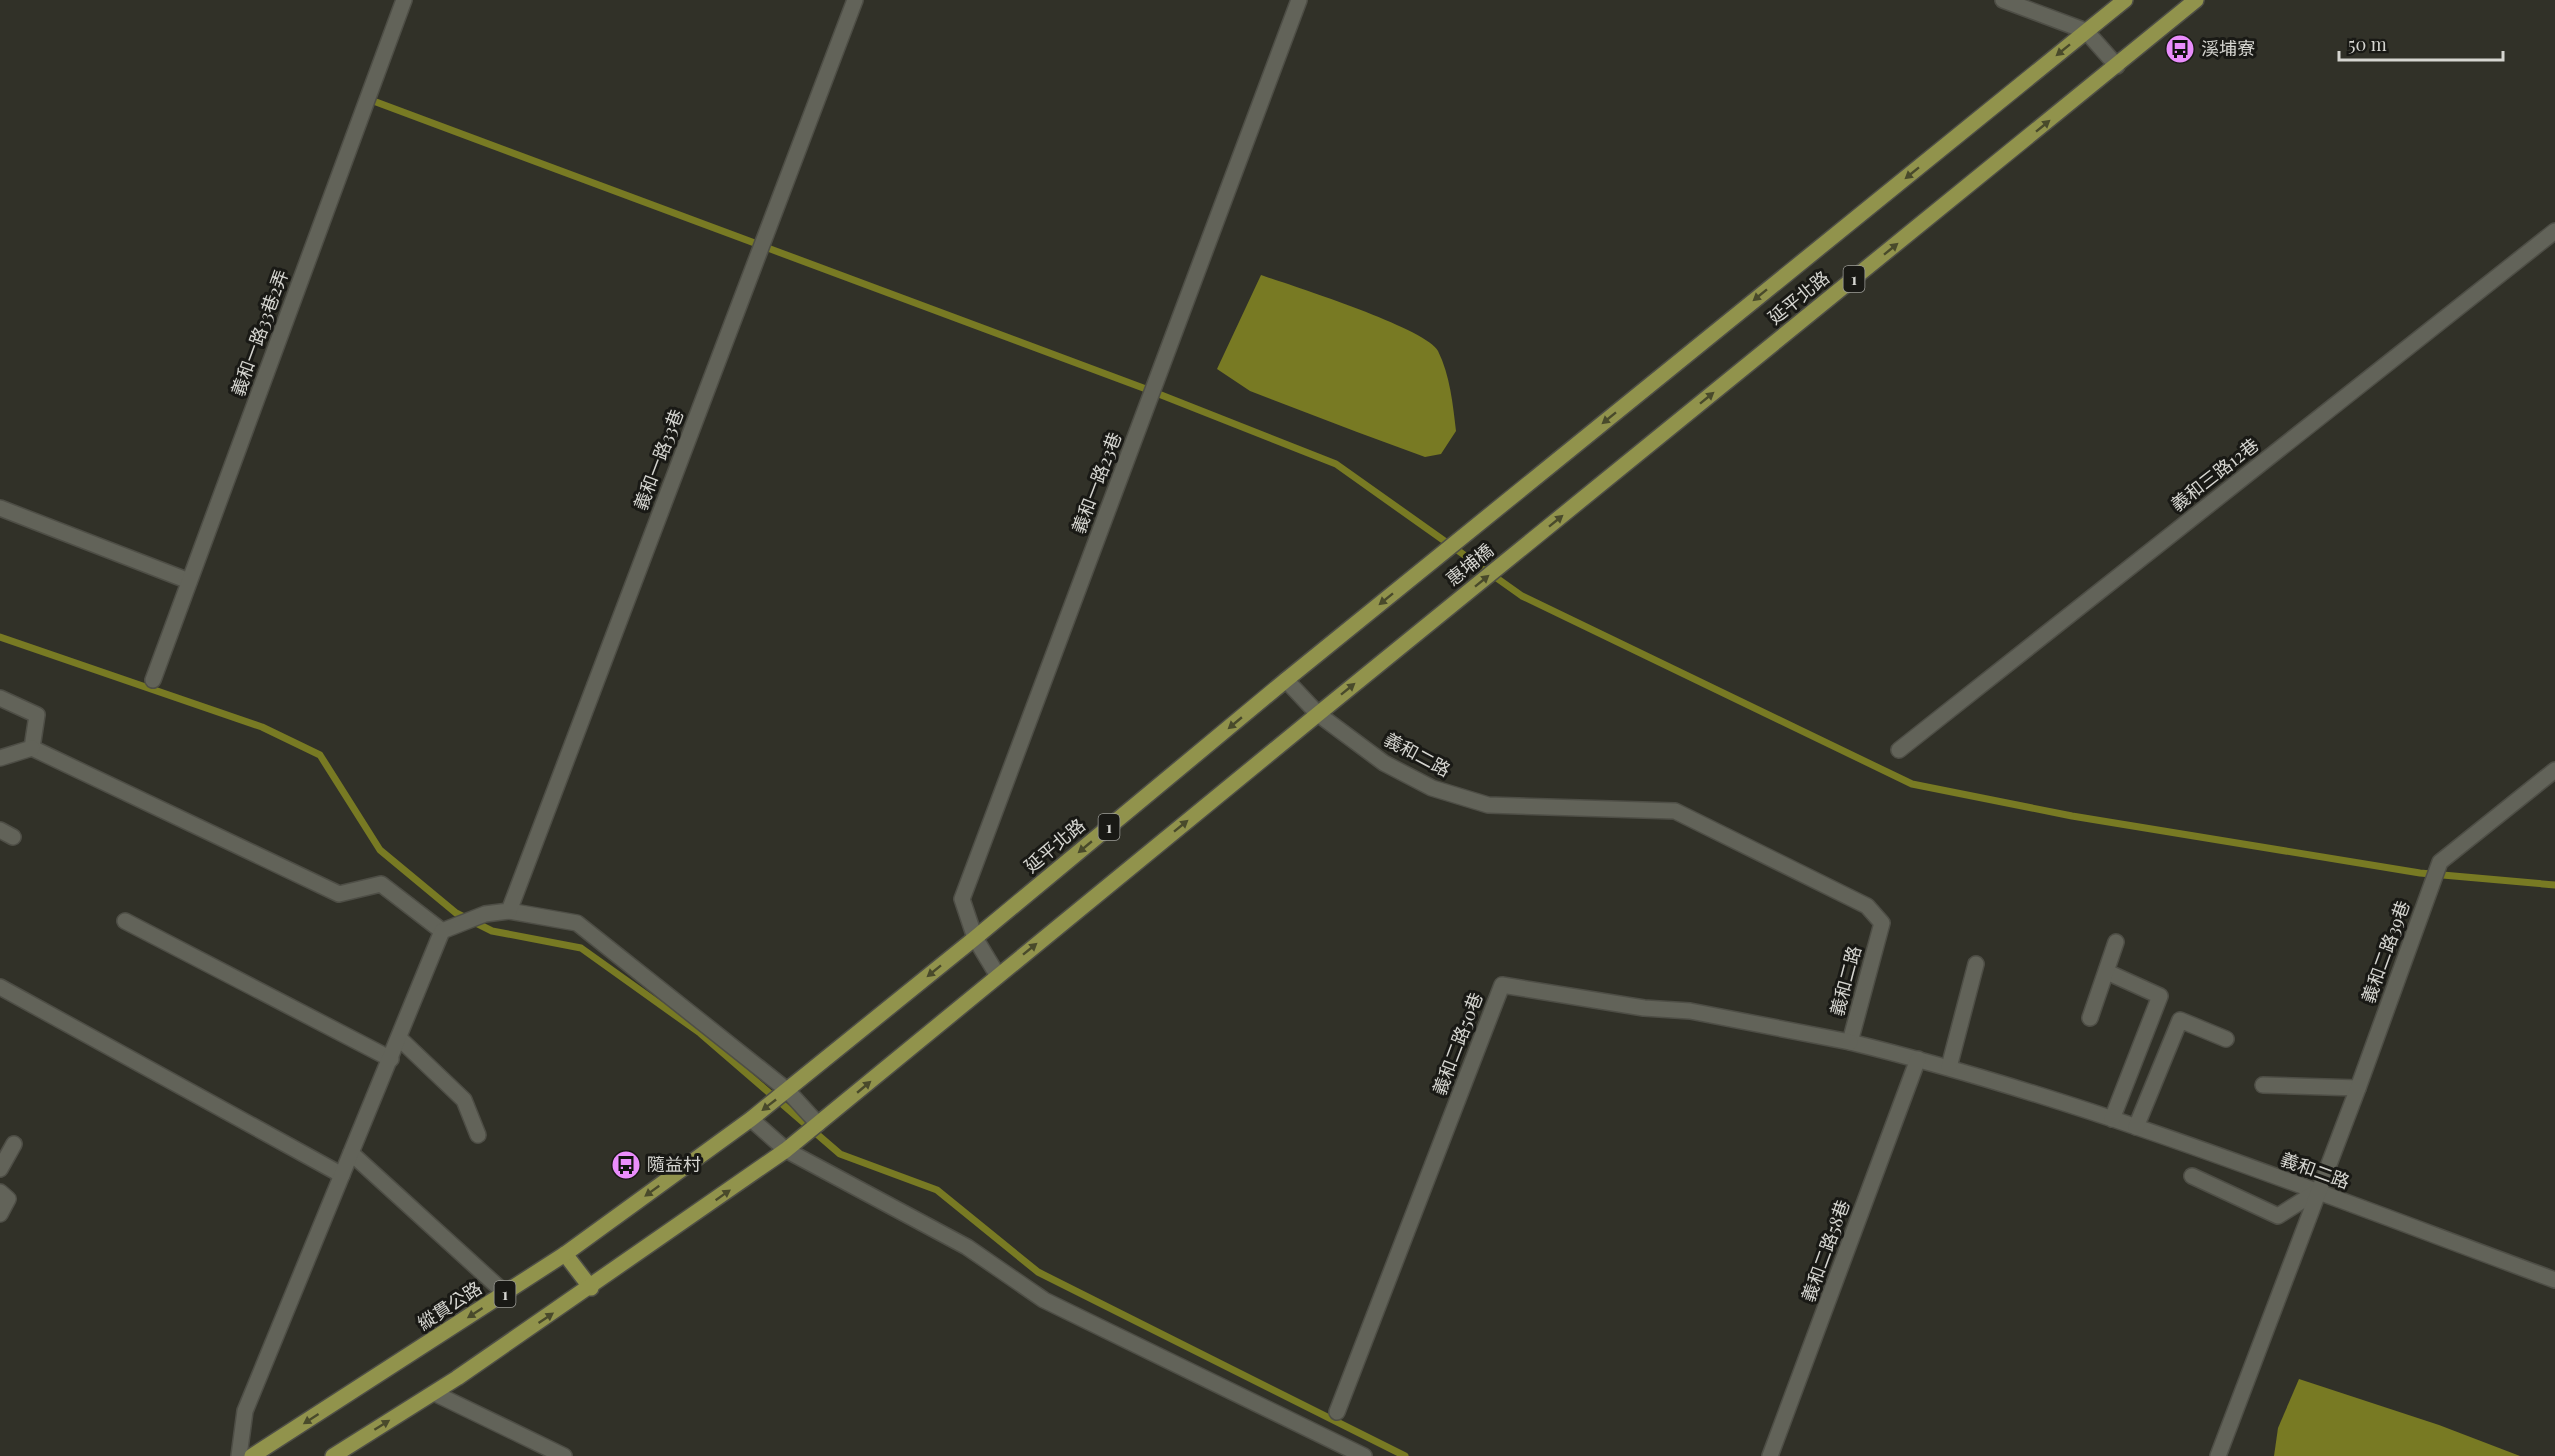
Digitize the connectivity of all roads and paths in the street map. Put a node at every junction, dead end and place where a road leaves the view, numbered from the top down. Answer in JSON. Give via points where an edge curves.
{"nodes":[{"id":1,"x":404,"y":0,"type":"edge"},
{"id":2,"x":855,"y":0,"type":"edge"},
{"id":3,"x":1299,"y":0,"type":"edge"},
{"id":4,"x":2003,"y":0,"type":"edge"},
{"id":5,"x":2125,"y":0,"type":"edge"},
{"id":6,"x":2196,"y":0,"type":"edge"},
{"id":7,"x":2086,"y":31,"type":"junction"},
{"id":8,"x":2117,"y":66,"type":"junction"},
{"id":9,"x":2555,"y":231,"type":"edge"},
{"id":10,"x":0,"y":508,"type":"edge"},
{"id":11,"x":1479,"y":524,"type":"joint"},
{"id":12,"x":1510,"y":558,"type":"joint"},
{"id":13,"x":1431,"y":562,"type":"joint"},
{"id":14,"x":189,"y":581,"type":"junction"},
{"id":15,"x":153,"y":680,"type":"dead end"},
{"id":16,"x":1286,"y":680,"type":"junction"},
{"id":17,"x":0,"y":697,"type":"edge"},
{"id":18,"x":1318,"y":714,"type":"junction"},
{"id":19,"x":32,"y":747,"type":"junction"},
{"id":20,"x":1899,"y":750,"type":"dead end"},
{"id":21,"x":0,"y":758,"type":"edge"},
{"id":22,"x":2555,"y":770,"type":"edge"},
{"id":23,"x":509,"y":911,"type":"junction"},
{"id":24,"x":125,"y":921,"type":"dead end"},
{"id":25,"x":442,"y":931,"type":"junction"},
{"id":26,"x":975,"y":938,"type":"junction"},
{"id":27,"x":2116,"y":942,"type":"dead end"},
{"id":28,"x":1976,"y":964,"type":"dead end"},
{"id":29,"x":2107,"y":972,"type":"junction"},
{"id":30,"x":998,"y":976,"type":"junction"},
{"id":31,"x":0,"y":987,"type":"edge"},
{"id":32,"x":2090,"y":1018,"type":"dead end"},
{"id":33,"x":399,"y":1038,"type":"junction"},
{"id":34,"x":2226,"y":1039,"type":"dead end"},
{"id":35,"x":1850,"y":1042,"type":"junction"},
{"id":36,"x":391,"y":1059,"type":"junction"},
{"id":37,"x":1918,"y":1059,"type":"junction"},
{"id":38,"x":1949,"y":1067,"type":"junction"},
{"id":39,"x":2263,"y":1085,"type":"dead end"},
{"id":40,"x":2358,"y":1088,"type":"junction"},
{"id":41,"x":787,"y":1090,"type":"junction"},
{"id":42,"x":750,"y":1119,"type":"junction"},
{"id":43,"x":2112,"y":1119,"type":"junction"},
{"id":44,"x":818,"y":1124,"type":"junction"},
{"id":45,"x":2136,"y":1127,"type":"junction"},
{"id":46,"x":478,"y":1135,"type":"dead end"},
{"id":47,"x":14,"y":1144,"type":"dead end"},
{"id":48,"x":786,"y":1150,"type":"junction"},
{"id":49,"x":351,"y":1153,"type":"junction"},
{"id":50,"x":0,"y":1169,"type":"edge"},
{"id":51,"x":342,"y":1175,"type":"junction"},
{"id":52,"x":2192,"y":1176,"type":"dead end"},
{"id":53,"x":0,"y":1192,"type":"edge"},
{"id":54,"x":2316,"y":1192,"type":"junction"},
{"id":55,"x":0,"y":1214,"type":"edge"},
{"id":56,"x":565,"y":1254,"type":"junction"},
{"id":57,"x":2555,"y":1280,"type":"edge"},
{"id":58,"x":591,"y":1288,"type":"junction"},
{"id":59,"x":506,"y":1294,"type":"junction"},
{"id":60,"x":434,"y":1393,"type":"junction"},
{"id":61,"x":1337,"y":1412,"type":"dead end"},
{"id":62,"x":239,"y":1456,"type":"edge"},
{"id":63,"x":252,"y":1456,"type":"edge"},
{"id":64,"x":333,"y":1456,"type":"edge"},
{"id":65,"x":564,"y":1456,"type":"edge"},
{"id":66,"x":1364,"y":1456,"type":"edge"},
{"id":67,"x":1770,"y":1456,"type":"edge"},
{"id":68,"x":2218,"y":1456,"type":"edge"}],
"edges":[{"from":1,"to":14,"type":"street","name":"義和一路33巷2弄"},
{"from":2,"to":23,"type":"street","name":"義和一路33巷"},
{"from":3,"to":26,"type":"street","name":"義和一路23巷","via":[[962,899]]},
{"from":4,"to":7,"type":"street"},
{"from":5,"to":7,"type":"main road","name":"延平北路","number":"1"},
{"from":6,"to":8,"type":"main road","name":"延平北路","number":"1"},
{"from":7,"to":8,"type":"street"},
{"from":7,"to":11,"type":"main road","name":"延平北路","number":"1","one_way":true},
{"from":12,"to":8,"type":"main road","name":"延平北路","number":"1","one_way":true},
{"from":9,"to":20,"type":"street","name":"義和三路12巷"},
{"from":10,"to":14,"type":"street"},
{"from":11,"to":13,"type":"main road","name":"惠埔橋","number":"1"},
{"from":18,"to":12,"type":"main road","name":"惠埔橋","number":"1","one_way":true},
{"from":13,"to":16,"type":"main road","name":"延平北路","number":"1","one_way":true},
{"from":14,"to":15,"type":"street","name":"義和一路33巷2弄"},
{"from":16,"to":18,"type":"street","name":"義和二路"},
{"from":16,"to":26,"type":"main road","name":"延平北路","number":"1","one_way":true},
{"from":17,"to":19,"type":"street","via":[[37,715]]},
{"from":30,"to":18,"type":"main road","number":"1","one_way":true},
{"from":18,"to":35,"type":"street","name":"義和二路","via":[[1384,763],[1432,788],[1488,805],[1675,811],[1867,906],[1882,923]]},
{"from":19,"to":21,"type":"street"},
{"from":19,"to":25,"type":"street","via":[[339,894],[381,884]]},
{"from":22,"to":40,"type":"street","name":"義和二路39巷","via":[[2440,862]]},
{"from":23,"to":25,"type":"street","via":[[485,914]]},
{"from":23,"to":41,"type":"street","via":[[577,923]]},
{"from":24,"to":36,"type":"street"},
{"from":25,"to":33,"type":"street"},
{"from":26,"to":30,"type":"street","name":"義和一路23巷"},
{"from":26,"to":41,"type":"main road","name":"延平北路","number":"1","one_way":true},
{"from":27,"to":29,"type":"street"},
{"from":28,"to":38,"type":"street"},
{"from":29,"to":32,"type":"street"},
{"from":29,"to":43,"type":"street","via":[[2160,996]]},
{"from":44,"to":30,"type":"main road","number":"1","one_way":true},
{"from":31,"to":51,"type":"street"},
{"from":33,"to":36,"type":"street"},
{"from":33,"to":46,"type":"street","via":[[464,1100]]},
{"from":34,"to":45,"type":"street","via":[[2180,1020]]},
{"from":35,"to":37,"type":"street","name":"義和二路"},
{"from":35,"to":61,"type":"street","name":"義和二路50巷","via":[[1690,1011],[1644,1008],[1502,985]]},
{"from":36,"to":49,"type":"street"},
{"from":37,"to":38,"type":"street","name":"義和二路"},
{"from":37,"to":67,"type":"street","name":"義和二路58巷"},
{"from":38,"to":43,"type":"street","name":"義和二路"},
{"from":39,"to":40,"type":"street"},
{"from":40,"to":54,"type":"street","name":"義和二路39巷"},
{"from":41,"to":42,"type":"main road","number":"1","one_way":true},
{"from":41,"to":44,"type":"street"},
{"from":42,"to":48,"type":"street"},
{"from":42,"to":56,"type":"main road","name":"縱貫公路","number":"1","one_way":true},
{"from":43,"to":45,"type":"street","name":"義和二路"},
{"from":44,"to":48,"type":"main road","number":"1"},
{"from":45,"to":54,"type":"street","name":"義和二路"},
{"from":47,"to":50,"type":"street"},
{"from":58,"to":48,"type":"main road","number":"1","one_way":true},
{"from":48,"to":66,"type":"street","via":[[967,1247],[1044,1300]]},
{"from":49,"to":51,"type":"street"},
{"from":49,"to":59,"type":"street"},
{"from":51,"to":62,"type":"street","via":[[245,1411]]},
{"from":52,"to":54,"type":"street","via":[[2278,1216]]},
{"from":53,"to":55,"type":"street","via":[[8,1199]]},
{"from":54,"to":57,"type":"street","name":"義和二路"},
{"from":54,"to":68,"type":"street","name":"義和二路39巷"},
{"from":56,"to":58,"type":"main road"},
{"from":56,"to":59,"type":"main road","name":"縱貫公路","number":"1"},
{"from":60,"to":58,"type":"main road","number":"1","one_way":true},
{"from":59,"to":63,"type":"main road","name":"縱貫公路","number":"1","one_way":true},
{"from":64,"to":60,"type":"main road","number":"1","one_way":true},
{"from":60,"to":65,"type":"street"}]}
